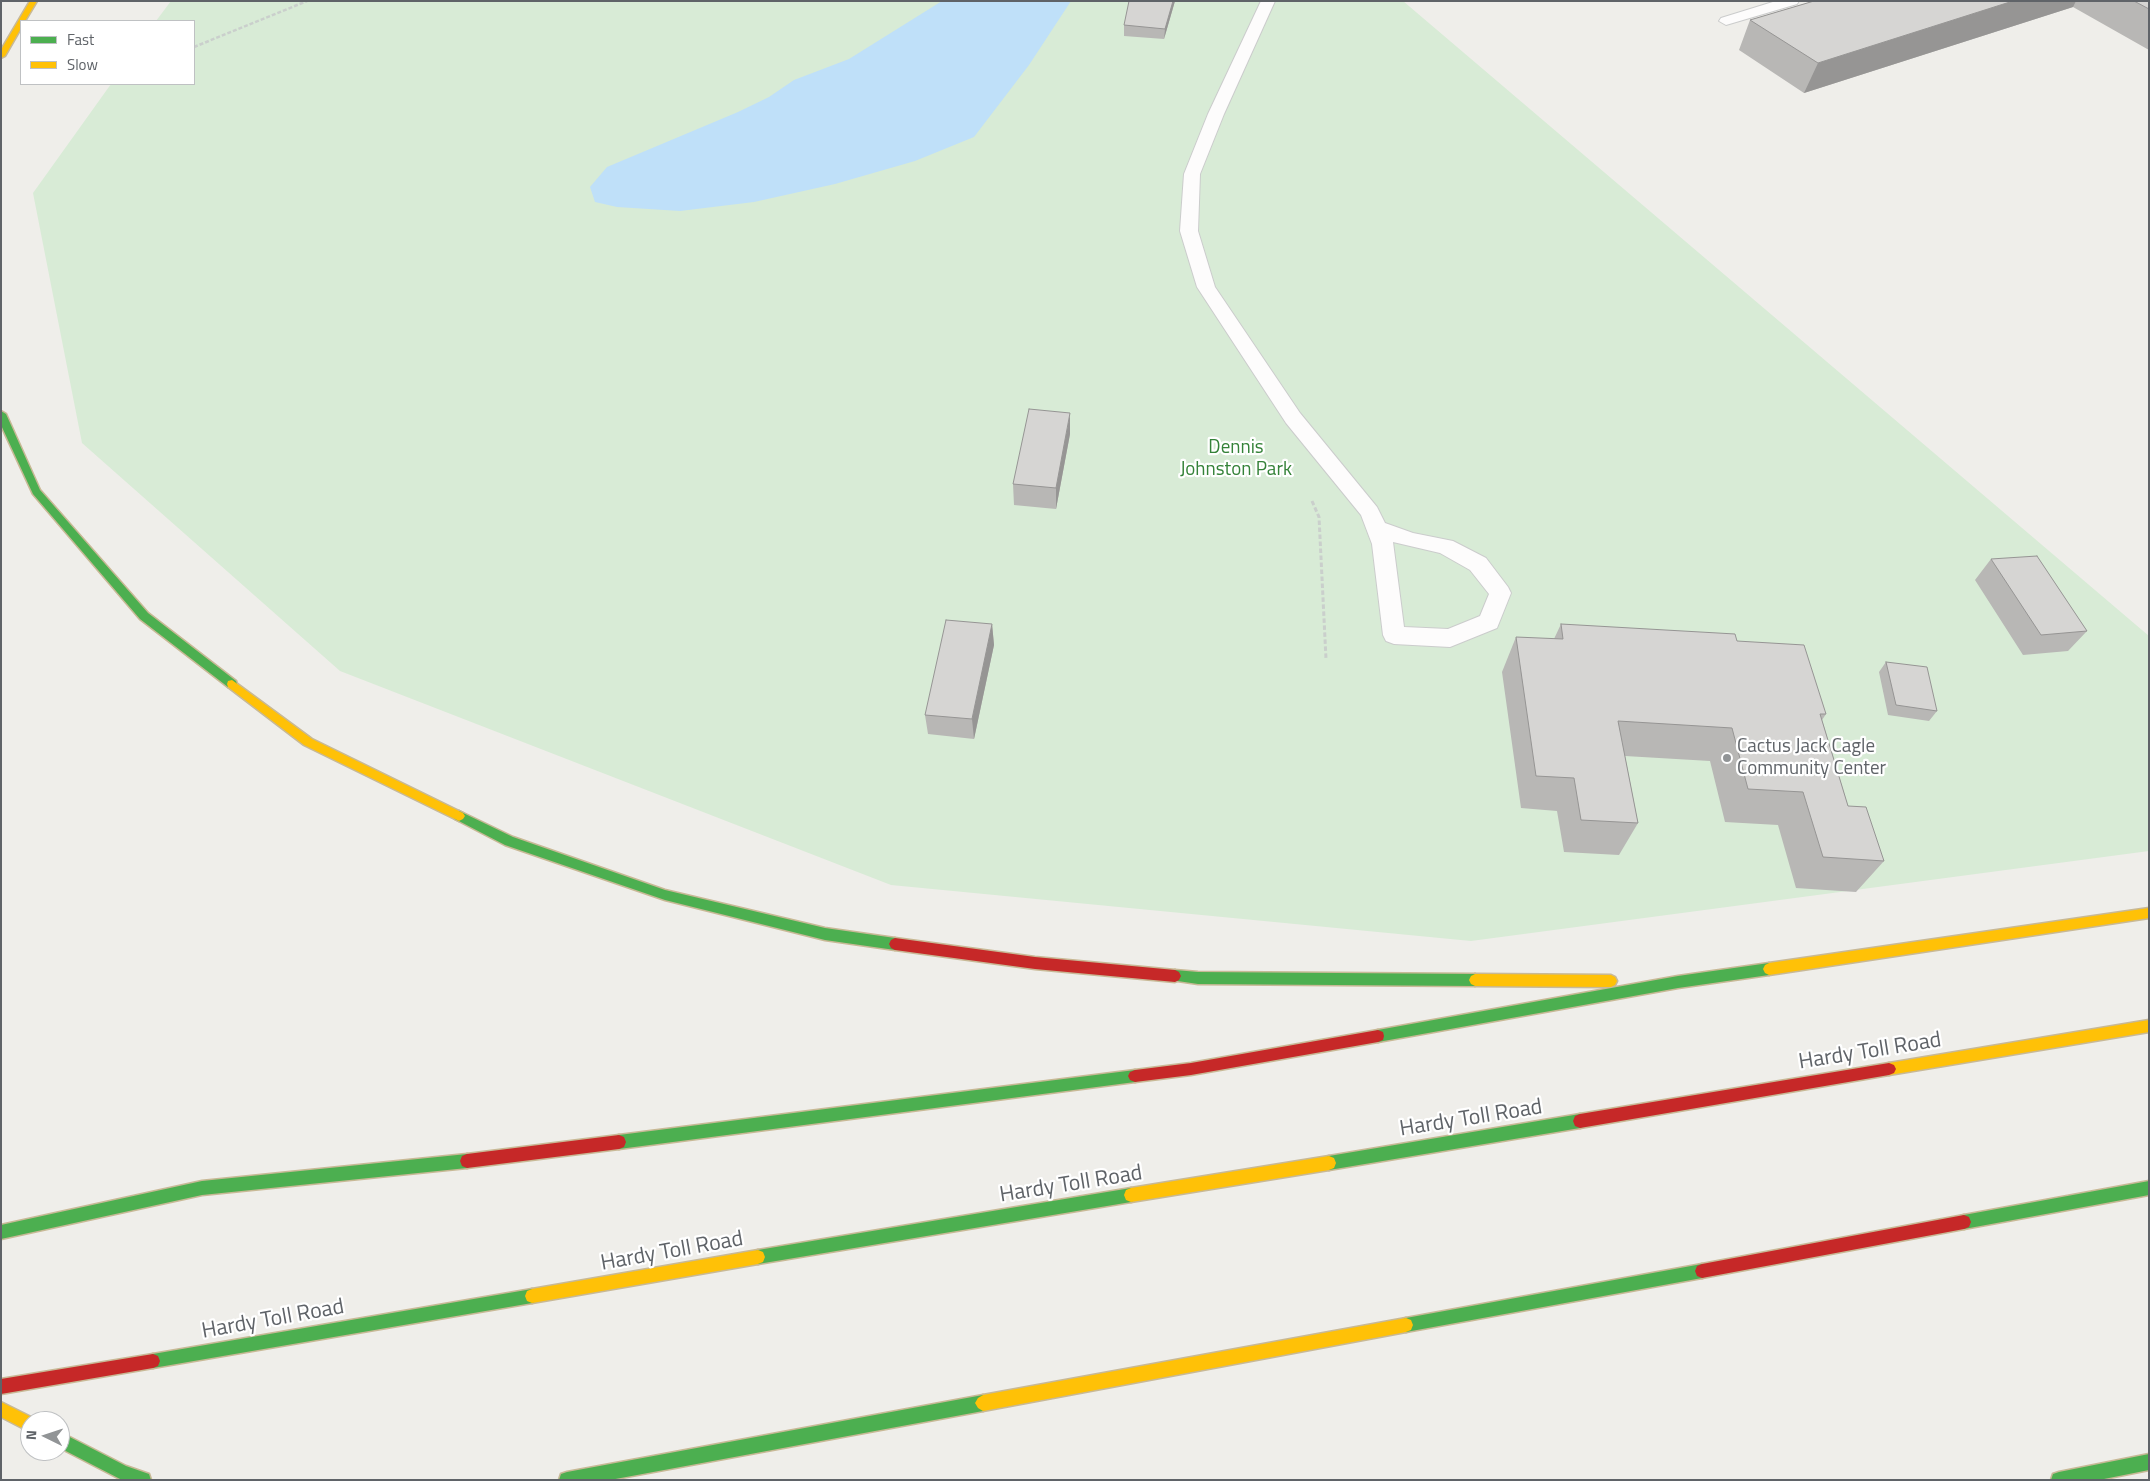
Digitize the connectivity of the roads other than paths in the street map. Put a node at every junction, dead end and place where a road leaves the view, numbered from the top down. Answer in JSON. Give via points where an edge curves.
{"nodes":[{"id":1,"x":34,"y":1,"type":"edge"},
{"id":2,"x":1268,"y":1,"type":"edge"},
{"id":3,"x":1792,"y":1,"type":"edge"},
{"id":4,"x":23,"y":20,"type":"edge"},
{"id":5,"x":1726,"y":21,"type":"dead end"},
{"id":6,"x":20,"y":25,"type":"edge"},
{"id":7,"x":1,"y":56,"type":"edge"},
{"id":8,"x":1,"y":414,"type":"edge"},
{"id":9,"x":1377,"y":528,"type":"junction"},
{"id":10,"x":2149,"y":913,"type":"edge"},
{"id":11,"x":1678,"y":982,"type":"junction"},
{"id":12,"x":2149,"y":1026,"type":"edge"},
{"id":13,"x":2149,"y":1188,"type":"edge"},
{"id":14,"x":1,"y":1232,"type":"edge"},
{"id":15,"x":1,"y":1387,"type":"edge"},
{"id":16,"x":1,"y":1408,"type":"edge"},
{"id":17,"x":20,"y":1418,"type":"edge"},
{"id":18,"x":70,"y":1445,"type":"edge"},
{"id":19,"x":2149,"y":1462,"type":"edge"},
{"id":20,"x":143,"y":1480,"type":"edge"},
{"id":21,"x":567,"y":1480,"type":"edge"},
{"id":22,"x":2059,"y":1480,"type":"edge"}],
"edges":[{"from":1,"to":4,"type":"highway"},
{"from":2,"to":9,"type":"lane","via":[[1192,174],[1189,231],[1206,287],[1293,418],[1370,512]]},
{"from":3,"to":5,"type":"lane"},
{"from":6,"to":7,"type":"highway"},
{"from":8,"to":11,"type":"highway","via":[[36,492],[144,616],[308,742],[510,840],[665,895],[825,934],[1035,963],[1198,978]]},
{"from":9,"to":9,"type":"lane","via":[[1383,544],[1394,635],[1450,638],[1488,622],[1500,593],[1478,564],[1446,546],[1411,540]]},
{"from":10,"to":11,"type":"highway"},
{"from":11,"to":14,"type":"highway","via":[[1191,1069],[513,1156],[202,1188]]},
{"from":12,"to":15,"type":"highway","name":"Hardy Toll Road"},
{"from":13,"to":21,"type":"highway"},
{"from":16,"to":17,"type":"highway"},
{"from":18,"to":20,"type":"highway"},
{"from":19,"to":22,"type":"highway"}]}
